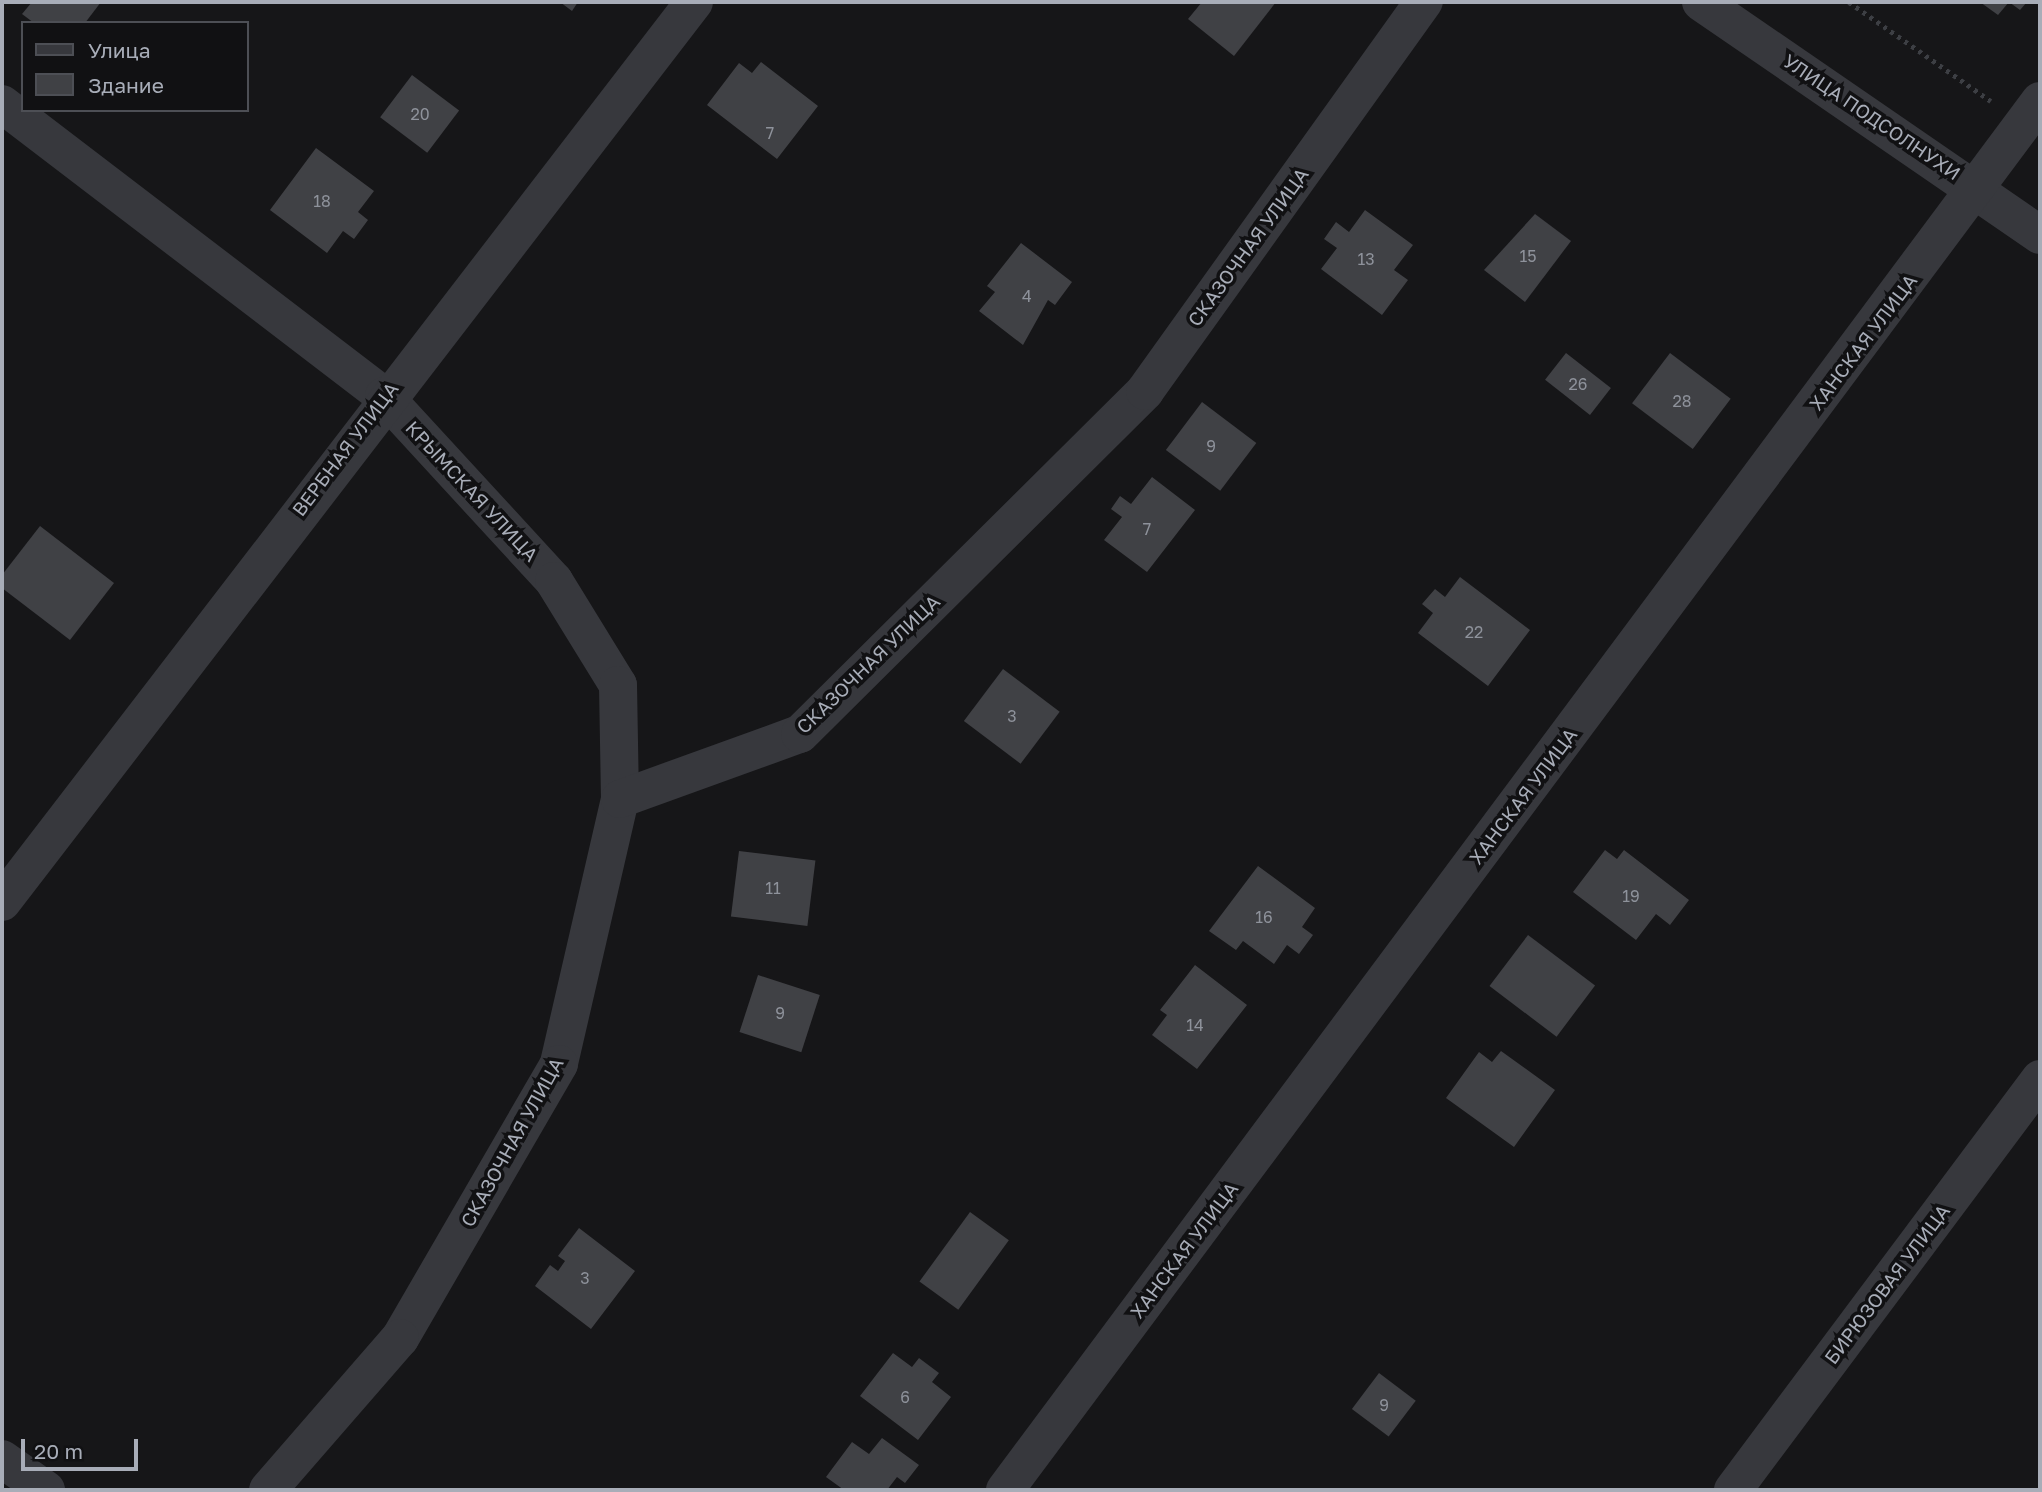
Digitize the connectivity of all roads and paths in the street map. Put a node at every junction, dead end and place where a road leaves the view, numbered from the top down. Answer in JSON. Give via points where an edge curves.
{"nodes":[{"id":1,"x":694,"y":2,"type":"edge"},
{"id":2,"x":1424,"y":2,"type":"edge"},
{"id":3,"x":1702,"y":2,"type":"edge"},
{"id":4,"x":1849,"y":2,"type":"edge"},
{"id":5,"x":2,"y":104,"type":"edge"},
{"id":6,"x":2031,"y":112,"type":"edge"},
{"id":7,"x":1978,"y":188,"type":"junction"},
{"id":8,"x":2040,"y":236,"type":"edge"},
{"id":9,"x":384,"y":396,"type":"junction"},
{"id":10,"x":620,"y":799,"type":"junction"},
{"id":11,"x":2,"y":902,"type":"edge"},
{"id":12,"x":2040,"y":1079,"type":"edge"},
{"id":13,"x":2,"y":1459,"type":"edge"},
{"id":14,"x":46,"y":1490,"type":"edge"},
{"id":15,"x":268,"y":1490,"type":"edge"},
{"id":16,"x":1005,"y":1490,"type":"edge"},
{"id":17,"x":1733,"y":1490,"type":"edge"}],
"edges":[{"from":1,"to":9,"type":"street","name":"ВЕРБНАЯ УЛИЦА"},
{"from":2,"to":10,"type":"street","name":"СКАЗОЧНАЯ УЛИЦА","via":[[1145,391],[800,734]]},
{"from":3,"to":7,"type":"street","name":"УЛИЦА ПОДСОЛНУХИ"},
{"from":4,"to":6,"type":"path"},
{"from":5,"to":9,"type":"street","name":"КРЫМСКАЯ УЛИЦА"},
{"from":6,"to":7,"type":"street","name":"ХАНСКАЯ УЛИЦА"},
{"from":7,"to":8,"type":"street","name":"УЛИЦА ПОДСОЛНУХИ"},
{"from":7,"to":16,"type":"street","name":"ХАНСКАЯ УЛИЦА"},
{"from":9,"to":10,"type":"street","name":"КРЫМСКАЯ УЛИЦА","via":[[554,581],[618,685]]},
{"from":9,"to":11,"type":"street","name":"ВЕРБНАЯ УЛИЦА"},
{"from":10,"to":15,"type":"street","name":"СКАЗОЧНАЯ УЛИЦА","via":[[559,1064],[400,1338]]},
{"from":12,"to":17,"type":"street","name":"БИРЮЗОВАЯ УЛИЦА"},
{"from":13,"to":14,"type":"street"}]}
